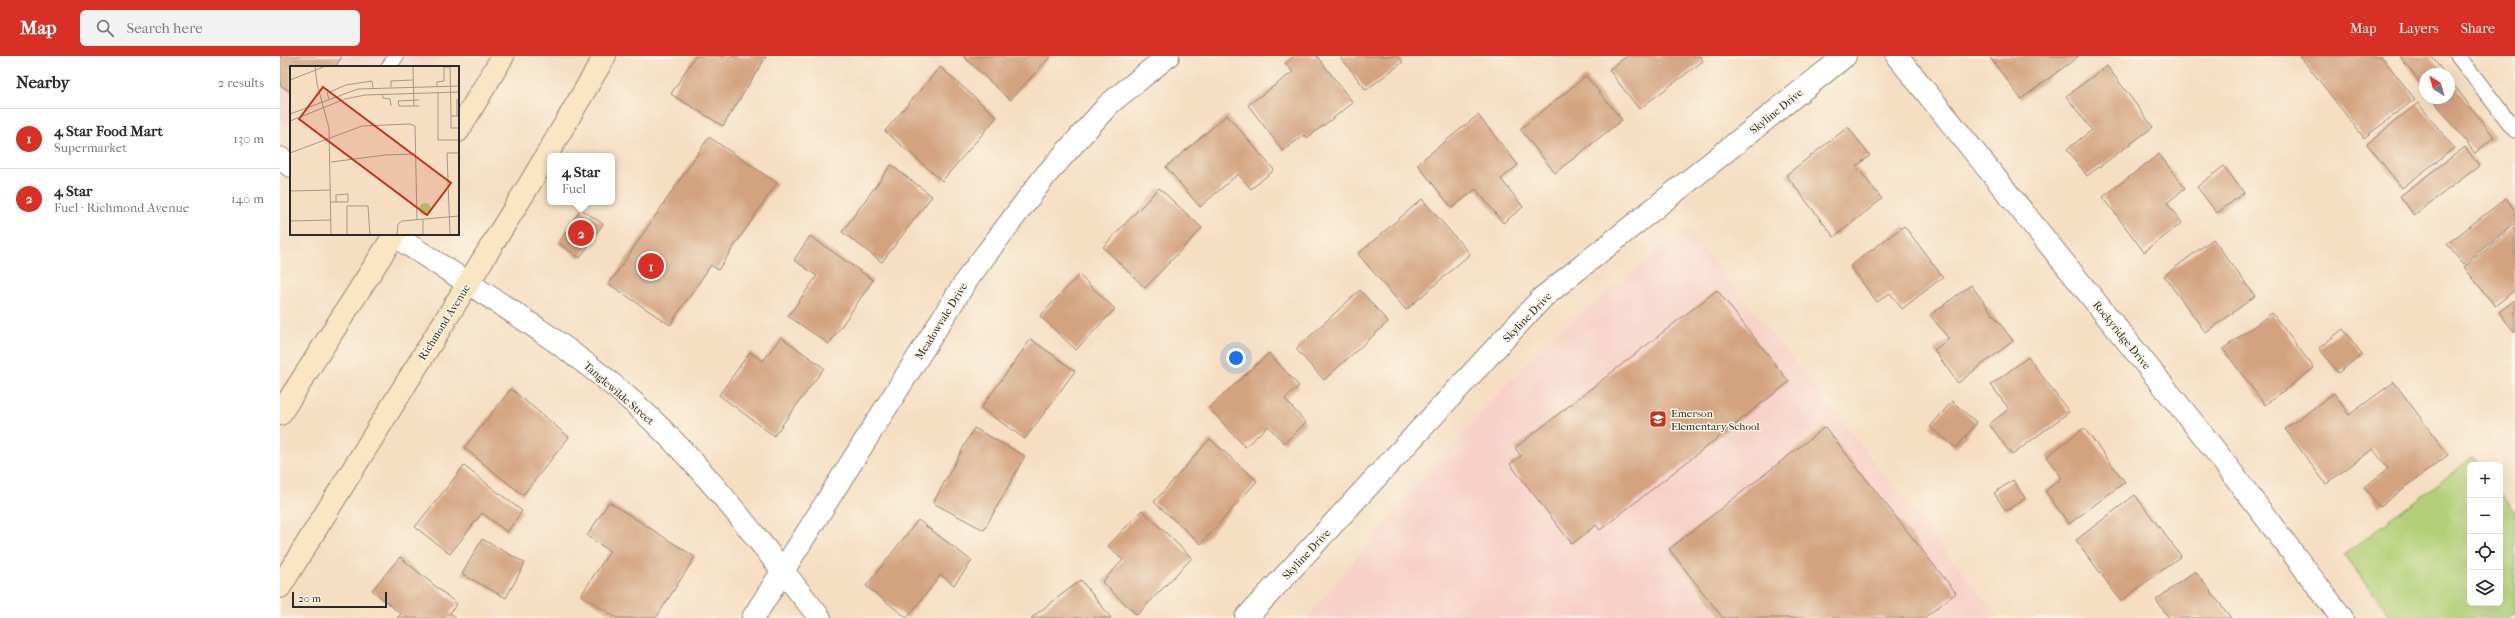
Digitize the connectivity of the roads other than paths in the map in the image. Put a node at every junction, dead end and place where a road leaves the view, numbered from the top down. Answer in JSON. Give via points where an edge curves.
{"nodes":[{"id":1,"x":396,"y":56,"type":"edge"},
{"id":2,"x":503,"y":56,"type":"edge"},
{"id":3,"x":605,"y":56,"type":"edge"},
{"id":4,"x":1168,"y":56,"type":"edge"},
{"id":5,"x":1845,"y":56,"type":"edge"},
{"id":6,"x":1897,"y":56,"type":"edge"},
{"id":7,"x":2458,"y":56,"type":"edge"},
{"id":8,"x":390,"y":66,"type":"edge"},
{"id":9,"x":459,"y":129,"type":"edge"},
{"id":10,"x":2515,"y":130,"type":"edge"},
{"id":11,"x":280,"y":158,"type":"edge"},
{"id":12,"x":290,"y":165,"type":"edge"},
{"id":13,"x":394,"y":235,"type":"edge"},
{"id":14,"x":468,"y":284,"type":"junction"},
{"id":15,"x":280,"y":414,"type":"edge"},
{"id":16,"x":783,"y":571,"type":"junction"},
{"id":17,"x":280,"y":587,"type":"edge"},
{"id":18,"x":753,"y":618,"type":"edge"},
{"id":19,"x":820,"y":618,"type":"edge"},
{"id":20,"x":1246,"y":618,"type":"edge"},
{"id":21,"x":2342,"y":618,"type":"edge"}],
"edges":[{"from":1,"to":8,"type":"lane"},
{"from":2,"to":9,"type":"main road"},
{"from":3,"to":14,"type":"main road","name":"Richmond Avenue"},
{"from":4,"to":16,"type":"street","name":"Meadowvale Drive","via":[[1109,104],[1045,176],[968,278]]},
{"from":5,"to":20,"type":"street","name":"Skyline Drive","via":[[1542,298]]},
{"from":6,"to":21,"type":"street","name":"Rockyridge Drive","via":[[2207,440]]},
{"from":7,"to":10,"type":"lane"},
{"from":11,"to":12,"type":"street"},
{"from":13,"to":14,"type":"street","name":"Tanglewilde Street"},
{"from":13,"to":15,"type":"main road"},
{"from":14,"to":16,"type":"street","name":"Tanglewilde Street","via":[[572,353],[634,404],[699,468]]},
{"from":14,"to":17,"type":"main road","name":"Richmond Avenue"},
{"from":16,"to":18,"type":"street","name":"Meadowvale Drive"},
{"from":16,"to":19,"type":"street","name":"Tanglewilde Street"}]}
